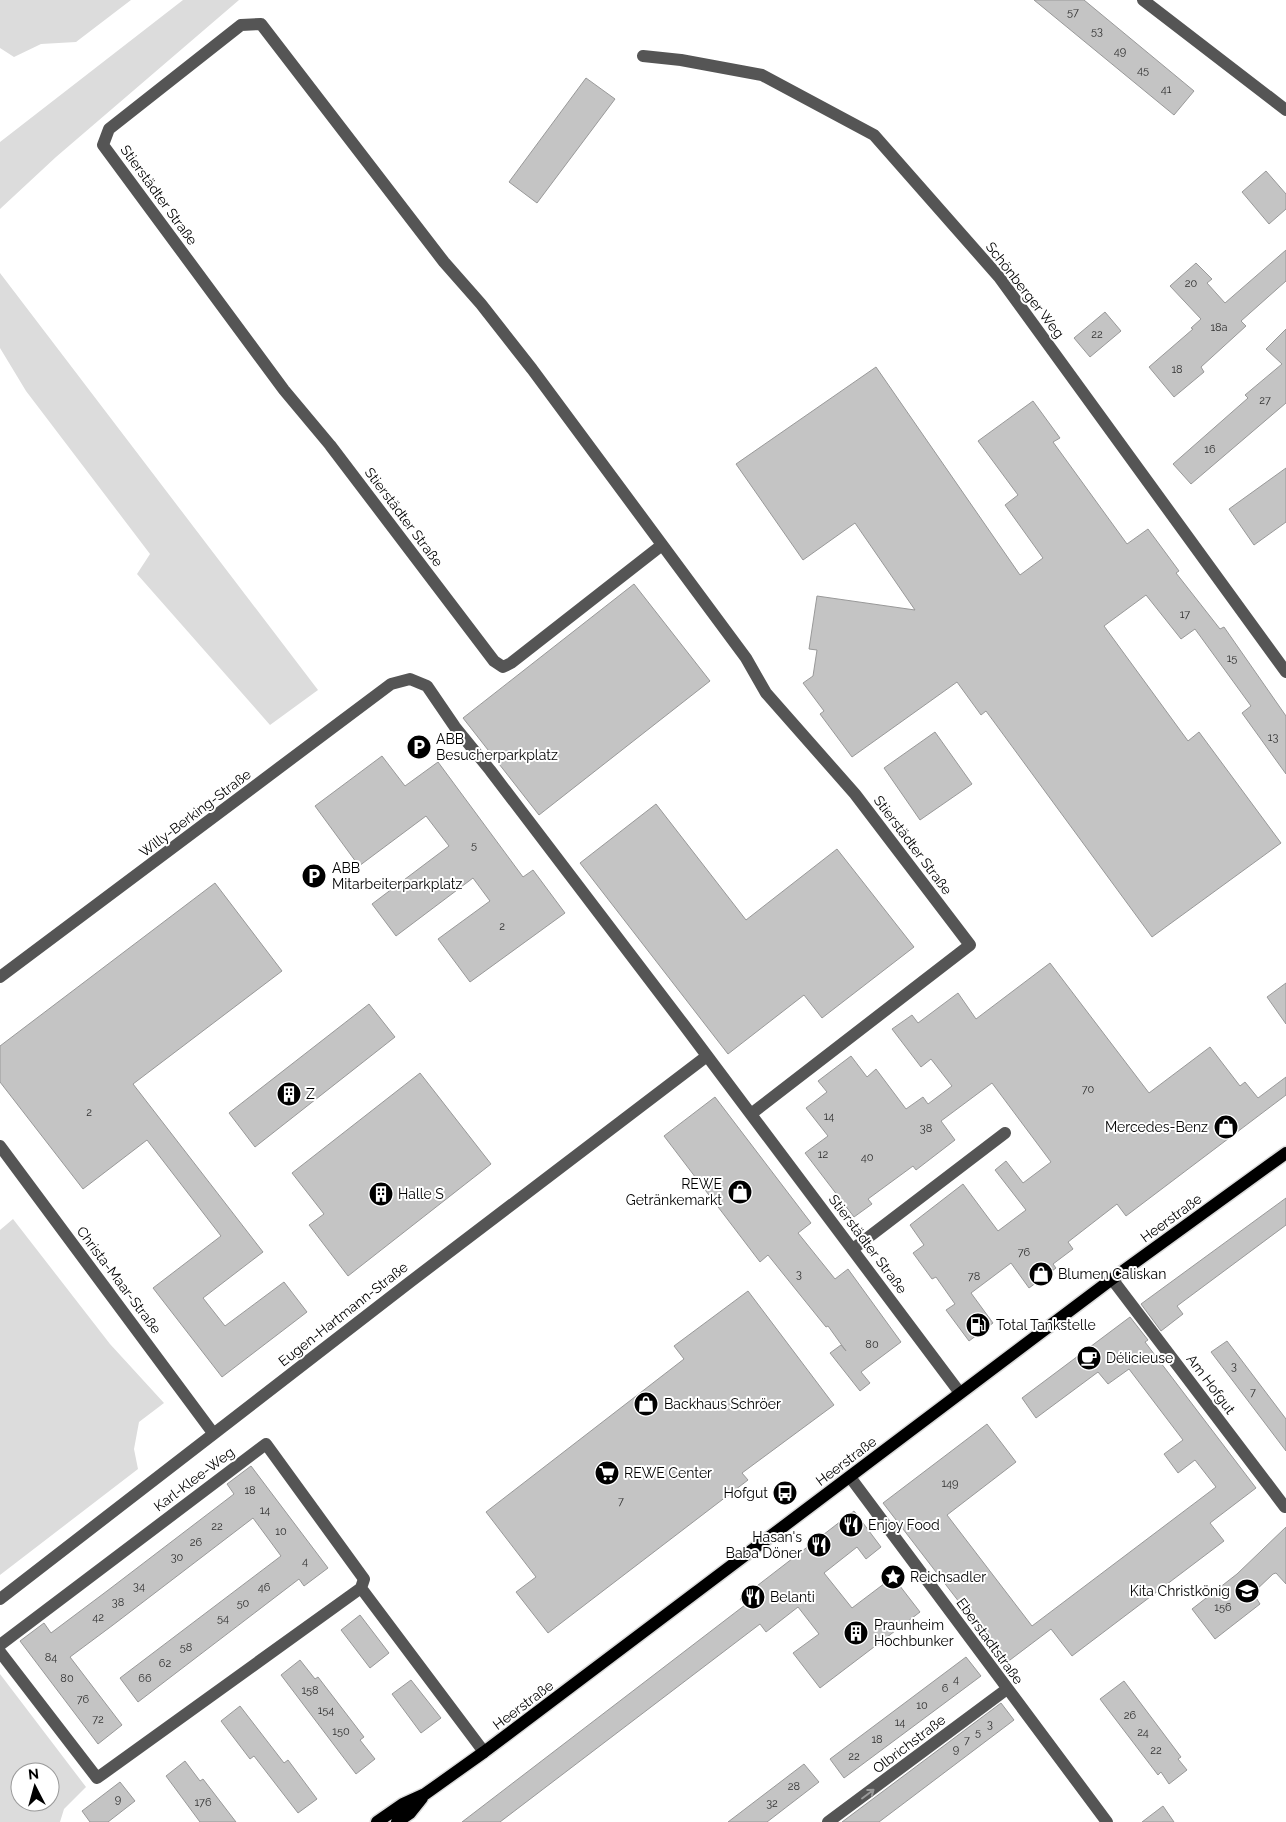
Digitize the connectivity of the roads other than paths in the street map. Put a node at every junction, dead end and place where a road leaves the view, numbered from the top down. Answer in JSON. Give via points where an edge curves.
{"nodes":[{"id":1,"x":1143,"y":0,"type":"edge"},
{"id":2,"x":643,"y":56,"type":"dead end"},
{"id":3,"x":1286,"y":110,"type":"edge"},
{"id":4,"x":662,"y":545,"type":"junction"},
{"id":5,"x":1286,"y":672,"type":"edge"},
{"id":6,"x":410,"y":679,"type":"joint"},
{"id":7,"x":0,"y":977,"type":"edge"},
{"id":8,"x":707,"y":1056,"type":"junction"},
{"id":9,"x":751,"y":1114,"type":"junction"},
{"id":10,"x":1005,"y":1132,"type":"dead end"},
{"id":11,"x":0,"y":1146,"type":"edge"},
{"id":12,"x":1286,"y":1153,"type":"edge"},
{"id":13,"x":853,"y":1249,"type":"junction"},
{"id":14,"x":1112,"y":1279,"type":"junction"},
{"id":15,"x":960,"y":1393,"type":"junction"},
{"id":16,"x":214,"y":1433,"type":"junction"},
{"id":17,"x":850,"y":1477,"type":"junction"},
{"id":18,"x":1285,"y":1507,"type":"edge"},
{"id":19,"x":361,"y":1588,"type":"junction"},
{"id":20,"x":0,"y":1599,"type":"edge"},
{"id":21,"x":0,"y":1645,"type":"edge"},
{"id":22,"x":0,"y":1652,"type":"edge"},
{"id":23,"x":1006,"y":1688,"type":"junction"},
{"id":24,"x":484,"y":1752,"type":"junction"},
{"id":25,"x":425,"y":1794,"type":"junction"},
{"id":26,"x":377,"y":1822,"type":"edge"},
{"id":27,"x":398,"y":1822,"type":"edge"},
{"id":28,"x":828,"y":1822,"type":"edge"},
{"id":29,"x":1107,"y":1822,"type":"edge"}],
"edges":[{"from":1,"to":3,"type":"street"},
{"from":2,"to":5,"type":"street","name":"Schönberger Weg","via":[[762,75],[874,135],[999,277]]},
{"from":4,"to":4,"type":"street","name":"Stierstädter Straße","via":[[532,368],[444,262],[262,24],[241,25],[109,129],[103,144],[284,390],[330,445],[494,661],[503,667],[511,663]]},
{"from":4,"to":9,"type":"street","name":"Stierstädter Straße","via":[[746,658],[766,693],[855,794],[970,945]]},
{"from":6,"to":7,"type":"street","name":"Willy-Berking-Straße","via":[[391,684]]},
{"from":6,"to":8,"type":"street","name":"Stierstädter Straße","via":[[427,686]]},
{"from":8,"to":9,"type":"street","name":"Stierstädter Straße"},
{"from":8,"to":16,"type":"street","name":"Eugen-Hartmann-Straße"},
{"from":9,"to":13,"type":"street","name":"Stierstädter Straße"},
{"from":10,"to":13,"type":"street"},
{"from":11,"to":16,"type":"street","name":"Christa-Maar-Straße"},
{"from":12,"to":14,"type":"main road","name":"Heerstraße"},
{"from":13,"to":15,"type":"street","name":"Stierstädter Straße"},
{"from":14,"to":15,"type":"main road","name":"Heerstraße"},
{"from":14,"to":18,"type":"street","name":"Am Hofgut"},
{"from":15,"to":17,"type":"main road","name":"Heerstraße"},
{"from":16,"to":20,"type":"street","name":"Eugen-Hartmann-Straße"},
{"from":17,"to":23,"type":"street","name":"Eberstadtstraße"},
{"from":17,"to":24,"type":"main road","name":"Heerstraße"},
{"from":19,"to":21,"type":"street","name":"Karl-Klee-Weg","via":[[364,1579],[266,1444]]},
{"from":19,"to":22,"type":"street","via":[[96,1778]]},
{"from":19,"to":24,"type":"street","name":"Karl-Klee-Weg"},
{"from":28,"to":23,"type":"street","name":"Olbrichstraße","one_way":true},
{"from":23,"to":29,"type":"street","name":"Eberstadtstraße"},
{"from":24,"to":25,"type":"main road","name":"Heerstraße"},
{"from":25,"to":26,"type":"main road","name":"Heerstraße"},
{"from":25,"to":27,"type":"main road","name":"Heerstraße"}]}
